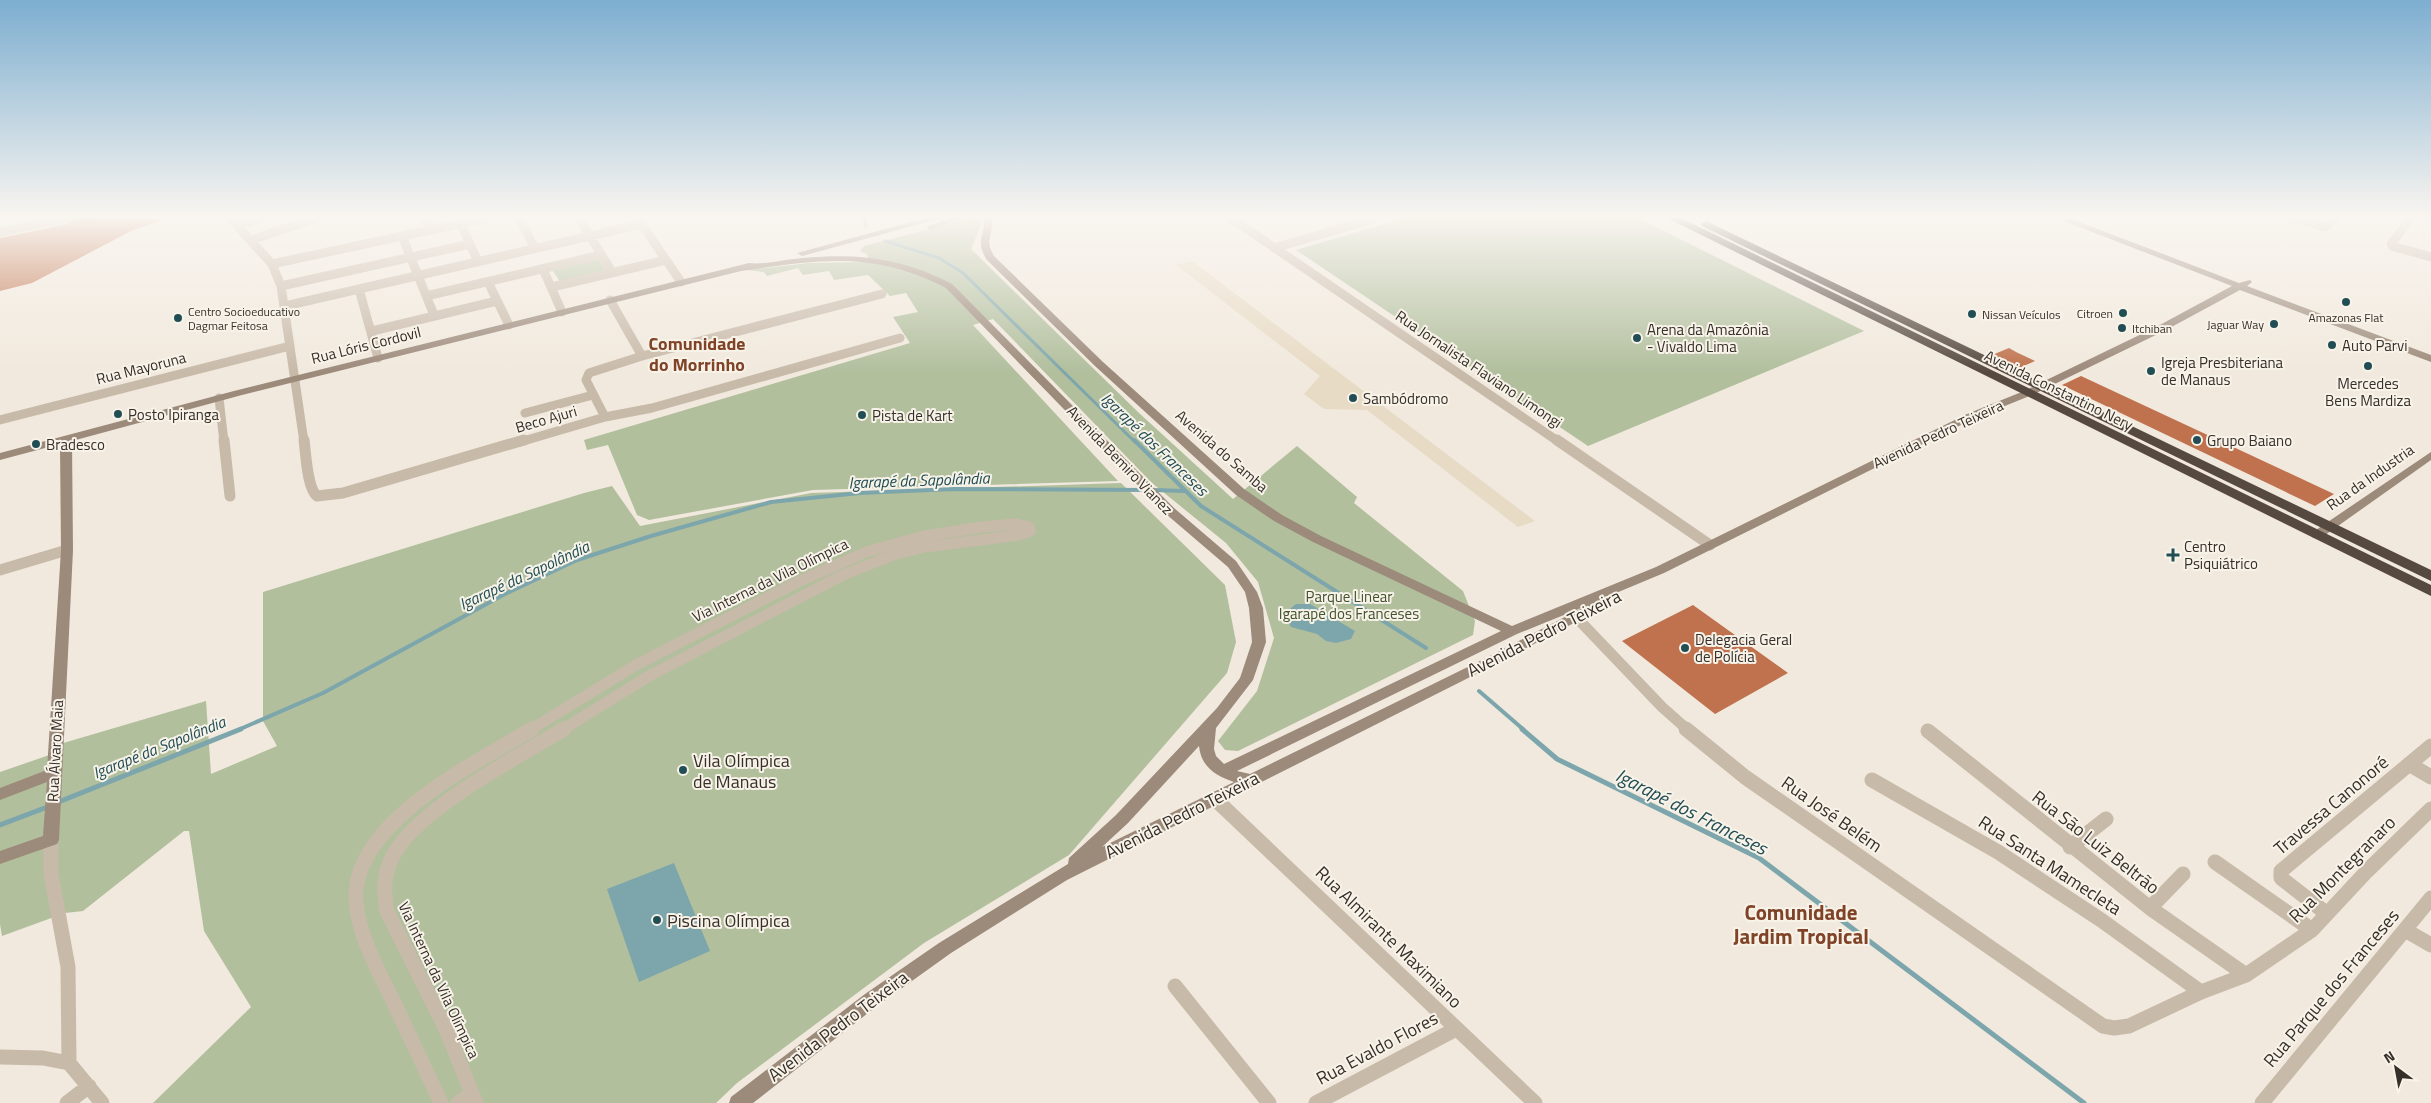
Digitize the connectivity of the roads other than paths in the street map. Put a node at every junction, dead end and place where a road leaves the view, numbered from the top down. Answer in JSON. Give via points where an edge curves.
{"nodes":[{"id":1,"x":274,"y":269,"type":"edge"},
{"id":2,"x":355,"y":269,"type":"edge"},
{"id":3,"x":416,"y":269,"type":"edge"},
{"id":4,"x":446,"y":269,"type":"edge"},
{"id":5,"x":541,"y":269,"type":"edge"},
{"id":6,"x":543,"y":269,"type":"edge"},
{"id":7,"x":610,"y":269,"type":"edge"},
{"id":8,"x":623,"y":269,"type":"edge"},
{"id":9,"x":672,"y":269,"type":"edge"},
{"id":10,"x":735,"y":269,"type":"edge"},
{"id":11,"x":919,"y":269,"type":"edge"},
{"id":12,"x":1002,"y":269,"type":"edge"},
{"id":13,"x":1306,"y":269,"type":"edge"},
{"id":14,"x":1780,"y":269,"type":"edge"},
{"id":15,"x":1796,"y":269,"type":"edge"},
{"id":16,"x":2203,"y":269,"type":"edge"},
{"id":17,"x":2207,"y":269,"type":"edge"},
{"id":18,"x":612,"y":272,"type":"junction"},
{"id":19,"x":418,"y":276,"type":"junction"},
{"id":20,"x":488,"y":282,"type":"junction"},
{"id":21,"x":681,"y":282,"type":"junction"},
{"id":22,"x":2243,"y":284,"type":"junction"},
{"id":23,"x":281,"y":286,"type":"junction"},
{"id":24,"x":552,"y":287,"type":"junction"},
{"id":25,"x":359,"y":289,"type":"junction"},
{"id":26,"x":882,"y":294,"type":"dead end"},
{"id":27,"x":2221,"y":295,"type":"junction"},
{"id":28,"x":426,"y":296,"type":"junction"},
{"id":29,"x":2274,"y":299,"type":"junction"},
{"id":30,"x":497,"y":300,"type":"junction"},
{"id":31,"x":610,"y":300,"type":"junction"},
{"id":32,"x":285,"y":306,"type":"junction"},
{"id":33,"x":562,"y":312,"type":"junction"},
{"id":34,"x":434,"y":315,"type":"junction"},
{"id":35,"x":509,"y":325,"type":"junction"},
{"id":36,"x":372,"y":331,"type":"junction"},
{"id":37,"x":900,"y":338,"type":"dead end"},
{"id":38,"x":290,"y":346,"type":"junction"},
{"id":39,"x":2431,"y":351,"type":"edge"},
{"id":40,"x":642,"y":356,"type":"junction"},
{"id":41,"x":378,"y":358,"type":"junction"},
{"id":42,"x":2431,"y":359,"type":"edge"},
{"id":43,"x":295,"y":378,"type":"junction"},
{"id":44,"x":2033,"y":390,"type":"junction"},
{"id":45,"x":593,"y":395,"type":"junction"},
{"id":46,"x":218,"y":398,"type":"junction"},
{"id":47,"x":525,"y":413,"type":"dead end"},
{"id":48,"x":605,"y":417,"type":"junction"},
{"id":49,"x":0,"y":420,"type":"edge"},
{"id":50,"x":66,"y":439,"type":"junction"},
{"id":51,"x":2431,"y":455,"type":"edge"},
{"id":52,"x":0,"y":457,"type":"edge"},
{"id":53,"x":230,"y":496,"type":"dead end"},
{"id":54,"x":2323,"y":530,"type":"junction"},
{"id":55,"x":1710,"y":545,"type":"junction"},
{"id":56,"x":67,"y":550,"type":"junction"},
{"id":57,"x":0,"y":570,"type":"edge"},
{"id":58,"x":838,"y":570,"type":"junction"},
{"id":59,"x":1654,"y":573,"type":"junction"},
{"id":60,"x":2431,"y":576,"type":"edge"},
{"id":61,"x":2431,"y":591,"type":"edge"},
{"id":62,"x":1576,"y":617,"type":"junction"},
{"id":63,"x":722,"y":620,"type":"junction"},
{"id":64,"x":734,"y":631,"type":"junction"},
{"id":65,"x":1512,"y":631,"type":"junction"},
{"id":66,"x":1492,"y":640,"type":"junction"},
{"id":67,"x":1494,"y":660,"type":"junction"},
{"id":68,"x":563,"y":710,"type":"junction"},
{"id":69,"x":576,"y":721,"type":"junction"},
{"id":70,"x":1210,"y":724,"type":"junction"},
{"id":71,"x":1928,"y":732,"type":"dead end"},
{"id":72,"x":2431,"y":746,"type":"edge"},
{"id":73,"x":489,"y":756,"type":"junction"},
{"id":74,"x":2409,"y":764,"type":"junction"},
{"id":75,"x":502,"y":767,"type":"junction"},
{"id":76,"x":1222,"y":772,"type":"junction"},
{"id":77,"x":2431,"y":777,"type":"edge"},
{"id":78,"x":1252,"y":780,"type":"junction"},
{"id":79,"x":1872,"y":780,"type":"dead end"},
{"id":80,"x":53,"y":781,"type":"junction"},
{"id":81,"x":0,"y":794,"type":"edge"},
{"id":82,"x":1215,"y":799,"type":"junction"},
{"id":83,"x":2431,"y":809,"type":"edge"},
{"id":84,"x":2106,"y":819,"type":"dead end"},
{"id":85,"x":51,"y":840,"type":"junction"},
{"id":86,"x":2070,"y":846,"type":"junction"},
{"id":87,"x":0,"y":858,"type":"edge"},
{"id":88,"x":2214,"y":862,"type":"dead end"},
{"id":89,"x":2183,"y":874,"type":"dead end"},
{"id":90,"x":1061,"y":875,"type":"junction"},
{"id":91,"x":2431,"y":898,"type":"edge"},
{"id":92,"x":2150,"y":908,"type":"junction"},
{"id":93,"x":2326,"y":913,"type":"junction"},
{"id":94,"x":2312,"y":930,"type":"junction"},
{"id":95,"x":2405,"y":930,"type":"junction"},
{"id":96,"x":2431,"y":945,"type":"edge"},
{"id":97,"x":2246,"y":975,"type":"junction"},
{"id":98,"x":1175,"y":986,"type":"dead end"},
{"id":99,"x":2201,"y":992,"type":"junction"},
{"id":100,"x":2088,"y":1017,"type":"joint"},
{"id":101,"x":1456,"y":1028,"type":"junction"},
{"id":102,"x":0,"y":1057,"type":"edge"},
{"id":103,"x":70,"y":1063,"type":"junction"},
{"id":104,"x":89,"y":1086,"type":"junction"},
{"id":105,"x":474,"y":1098,"type":"edge"},
{"id":106,"x":742,"y":1102,"type":"edge"},
{"id":107,"x":67,"y":1103,"type":"edge"},
{"id":108,"x":102,"y":1103,"type":"edge"},
{"id":109,"x":442,"y":1103,"type":"edge"},
{"id":110,"x":458,"y":1103,"type":"edge"},
{"id":111,"x":1269,"y":1103,"type":"edge"},
{"id":112,"x":1316,"y":1103,"type":"edge"},
{"id":113,"x":1535,"y":1103,"type":"edge"},
{"id":114,"x":2262,"y":1103,"type":"edge"}],
"edges":[{"from":1,"to":23,"type":"street"},
{"from":2,"to":23,"type":"street"},
{"from":3,"to":19,"type":"street"},
{"from":4,"to":19,"type":"street"},
{"from":5,"to":20,"type":"street"},
{"from":6,"to":24,"type":"street"},
{"from":7,"to":18,"type":"street"},
{"from":8,"to":18,"type":"street"},
{"from":9,"to":21,"type":"street"},
{"from":10,"to":21,"type":"street","name":"Rua Lóris Cordovil"},
{"from":11,"to":70,"type":"street","name":"Avenida Bemiro Vianez","via":[[949,286],[1170,511],[1232,564],[1251,592],[1259,642],[1254,661],[1246,680]]},
{"from":12,"to":65,"type":"street","name":"Avenida do Samba","via":[[1240,492],[1278,518],[1317,538]]},
{"from":13,"to":55,"type":"street","name":"Rua Jornalista Flaviano Limongi"},
{"from":14,"to":44,"type":"highway","name":"Avenida Constantino Nery"},
{"from":15,"to":44,"type":"highway","name":"Avenida Constantino Nery"},
{"from":16,"to":22,"type":"street"},
{"from":17,"to":22,"type":"street"},
{"from":18,"to":24,"type":"street"},
{"from":19,"to":25,"type":"street"},
{"from":19,"to":28,"type":"street"},
{"from":20,"to":28,"type":"street"},
{"from":20,"to":30,"type":"street"},
{"from":21,"to":31,"type":"street","name":"Rua Lóris Cordovil"},
{"from":22,"to":27,"type":"street","name":"Avenida Pedro Teixeira"},
{"from":22,"to":29,"type":"street"},
{"from":22,"to":39,"type":"street"},
{"from":23,"to":32,"type":"street"},
{"from":24,"to":33,"type":"street"},
{"from":25,"to":32,"type":"street"},
{"from":25,"to":36,"type":"street"},
{"from":26,"to":40,"type":"street"},
{"from":27,"to":29,"type":"street","name":"Avenida Pedro Teixeira","via":[[2249,294]]},
{"from":27,"to":44,"type":"street","name":"Avenida Pedro Teixeira","via":[[2160,329]]},
{"from":28,"to":34,"type":"street"},
{"from":29,"to":42,"type":"street"},
{"from":30,"to":34,"type":"street"},
{"from":30,"to":35,"type":"street"},
{"from":31,"to":33,"type":"street","name":"Rua Lóris Cordovil"},
{"from":31,"to":40,"type":"street"},
{"from":32,"to":38,"type":"street"},
{"from":33,"to":35,"type":"street","name":"Rua Lóris Cordovil"},
{"from":34,"to":36,"type":"street"},
{"from":35,"to":41,"type":"street","name":"Rua Lóris Cordovil"},
{"from":36,"to":41,"type":"street"},
{"from":37,"to":48,"type":"street","name":"Beco Ajuri","via":[[652,408]]},
{"from":38,"to":43,"type":"street"},
{"from":38,"to":49,"type":"street","name":"Rua Mayoruna"},
{"from":40,"to":45,"type":"street","via":[[587,374],[586,380]]},
{"from":41,"to":43,"type":"street","name":"Rua Lóris Cordovil"},
{"from":43,"to":46,"type":"street","name":"Rua Lóris Cordovil"},
{"from":43,"to":48,"type":"street","name":"Beco Ajuri","via":[[310,484],[318,496],[343,493]]},
{"from":44,"to":54,"type":"highway","name":"Avenida Constantino Nery"},
{"from":44,"to":55,"type":"street","name":"Avenida Pedro Teixeira","via":[[1971,416]]},
{"from":45,"to":47,"type":"street"},
{"from":45,"to":48,"type":"street"},
{"from":46,"to":50,"type":"street","name":"Rua Lóris Cordovil"},
{"from":46,"to":53,"type":"street"},
{"from":50,"to":52,"type":"street","name":"Rua Lóris Cordovil"},
{"from":50,"to":56,"type":"street","name":"Rua Álvaro Maia"},
{"from":51,"to":54,"type":"street","name":"Rua da Industria"},
{"from":54,"to":60,"type":"highway","name":"Avenida Constantino Nery"},
{"from":54,"to":61,"type":"highway","name":"Avenida Constantino Nery"},
{"from":55,"to":59,"type":"street","name":"Avenida Pedro Teixeira"},
{"from":56,"to":57,"type":"street"},
{"from":56,"to":80,"type":"street","name":"Rua Álvaro Maia"},
{"from":58,"to":58,"type":"street","name":"Via Interna da Vila Olímpica","via":[[925,547],[1019,536],[1030,529],[1015,524],[924,536],[866,552]]},
{"from":58,"to":63,"type":"street","name":"Via Interna da Vila Olímpica"},
{"from":58,"to":64,"type":"street","name":"Via Interna da Vila Olímpica"},
{"from":59,"to":62,"type":"street","name":"Avenida Pedro Teixeira","via":[[1648,580]]},
{"from":59,"to":65,"type":"street","name":"Avenida Pedro Teixeira"},
{"from":62,"to":67,"type":"street","name":"Avenida Pedro Teixeira"},
{"from":62,"to":100,"type":"street","name":"Rua José Belém","via":[[1662,707],[1717,755]]},
{"from":63,"to":64,"type":"street"},
{"from":63,"to":68,"type":"street","name":"Via Interna da Vila Olímpica","via":[[636,665]]},
{"from":64,"to":69,"type":"street","name":"Via Interna da Vila Olímpica","via":[[649,676]]},
{"from":65,"to":66,"type":"street","name":"Avenida Pedro Teixeira"},
{"from":66,"to":67,"type":"street","via":[[1496,648]]},
{"from":66,"to":76,"type":"street","name":"Avenida Pedro Teixeira"},
{"from":67,"to":78,"type":"street","name":"Avenida Pedro Teixeira"},
{"from":68,"to":69,"type":"street"},
{"from":68,"to":73,"type":"street","name":"Via Interna da Vila Olímpica"},
{"from":69,"to":75,"type":"street","name":"Via Interna da Vila Olímpica"},
{"from":70,"to":76,"type":"street","via":[[1206,748]]},
{"from":70,"to":90,"type":"street","name":"Avenida Bemiro Vianez","via":[[1122,819]]},
{"from":71,"to":86,"type":"street","name":"Rua São Luiz Beltrão"},
{"from":72,"to":74,"type":"street","name":"Travessa Canonoré"},
{"from":73,"to":75,"type":"street"},
{"from":73,"to":109,"type":"street","name":"Via Interna da Vila Olímpica","via":[[409,808],[384,832],[360,871],[356,890],[362,933]]},
{"from":74,"to":77,"type":"street","name":"Travessa Canonoré"},
{"from":74,"to":93,"type":"street","name":"Travessa Canonoré","via":[[2281,871],[2281,878]]},
{"from":75,"to":105,"type":"street","name":"Via Interna da Vila Olímpica","via":[[441,806],[406,836],[392,856],[382,885],[387,911],[427,989]]},
{"from":76,"to":78,"type":"street"},
{"from":78,"to":82,"type":"street","name":"Avenida Pedro Teixeira"},
{"from":79,"to":99,"type":"street","name":"Rua Santa Mamecleta","via":[[1998,852]]},
{"from":80,"to":81,"type":"street"},
{"from":80,"to":85,"type":"street","name":"Rua Álvaro Maia"},
{"from":82,"to":90,"type":"street","name":"Avenida Pedro Teixeira"},
{"from":82,"to":101,"type":"street","name":"Rua Almirante Maximiano"},
{"from":83,"to":93,"type":"street","name":"Rua Montegranaro"},
{"from":84,"to":86,"type":"street"},
{"from":85,"to":87,"type":"street"},
{"from":85,"to":103,"type":"street","name":"Rua Álvaro Maia","via":[[51,874],[68,966]]},
{"from":86,"to":92,"type":"street","name":"Rua São Luiz Beltrão"},
{"from":88,"to":94,"type":"street"},
{"from":89,"to":92,"type":"street"},
{"from":90,"to":106,"type":"street","name":"Avenida Pedro Teixeira","via":[[953,942],[871,1000]]},
{"from":91,"to":95,"type":"street","name":"Rua Parque dos Franceses"},
{"from":92,"to":97,"type":"street","name":"Rua São Luiz Beltrão"},
{"from":93,"to":94,"type":"street","name":"Rua Montegranaro"},
{"from":94,"to":97,"type":"street","name":"Rua Montegranaro"},
{"from":95,"to":96,"type":"street"},
{"from":95,"to":114,"type":"street","name":"Rua Parque dos Franceses"},
{"from":97,"to":99,"type":"street","name":"Rua Montegranaro"},
{"from":98,"to":111,"type":"street"},
{"from":99,"to":100,"type":"street","name":"Rua Montegranaro","via":[[2129,1026],[2102,1026]]},
{"from":101,"to":112,"type":"street","name":"Rua Evaldo Flores"},
{"from":101,"to":113,"type":"street","name":"Rua Almirante Maximiano"},
{"from":102,"to":103,"type":"street","via":[[43,1058]]},
{"from":103,"to":104,"type":"street"},
{"from":104,"to":107,"type":"street"},
{"from":104,"to":108,"type":"street"},
{"from":105,"to":110,"type":"street"}]}
